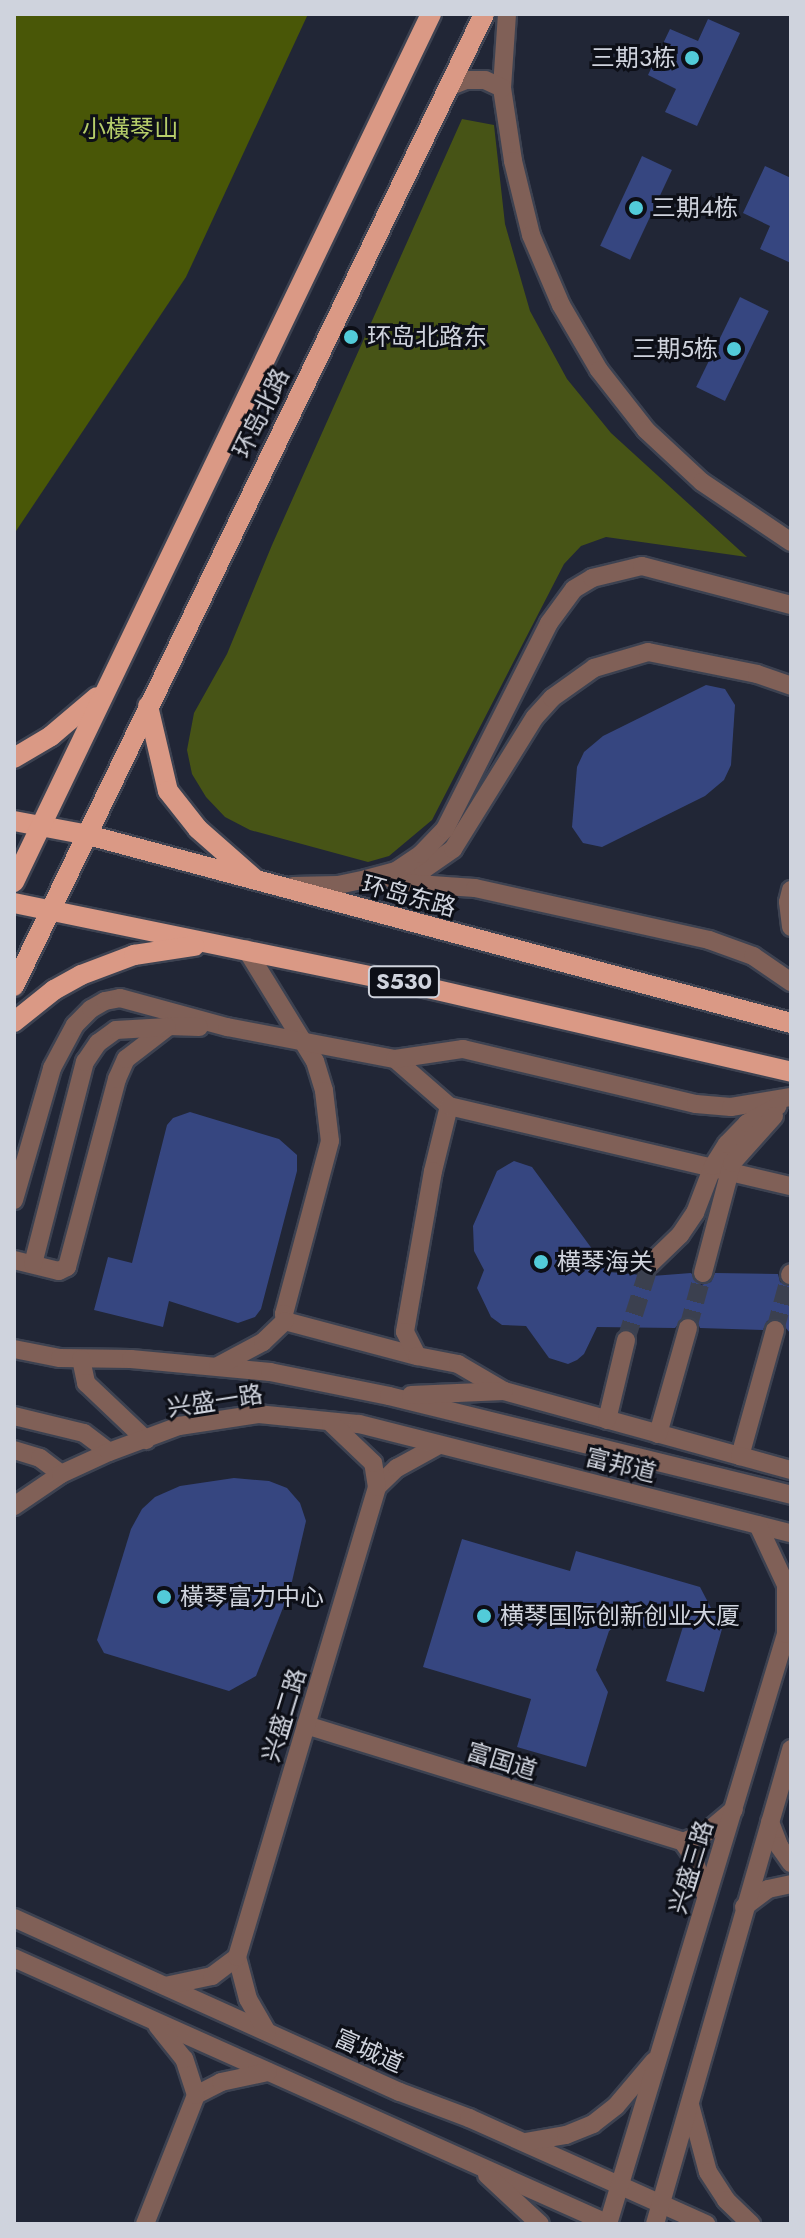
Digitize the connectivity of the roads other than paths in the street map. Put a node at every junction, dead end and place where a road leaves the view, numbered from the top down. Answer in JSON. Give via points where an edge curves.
{"nodes":[{"id":1,"x":431,"y":14,"type":"edge"},
{"id":2,"x":484,"y":14,"type":"edge"},
{"id":3,"x":507,"y":14,"type":"edge"},
{"id":4,"x":448,"y":87,"type":"junction"},
{"id":5,"x":502,"y":88,"type":"junction"},
{"id":6,"x":791,"y":542,"type":"edge"},
{"id":7,"x":791,"y":605,"type":"edge"},
{"id":8,"x":791,"y":686,"type":"edge"},
{"id":9,"x":106,"y":689,"type":"junction"},
{"id":10,"x":148,"y":706,"type":"junction"},
{"id":11,"x":14,"y":758,"type":"edge"},
{"id":12,"x":14,"y":821,"type":"edge"},
{"id":13,"x":38,"y":826,"type":"junction"},
{"id":14,"x":88,"y":835,"type":"junction"},
{"id":15,"x":14,"y":882,"type":"edge"},
{"id":16,"x":261,"y":884,"type":"junction"},
{"id":17,"x":375,"y":884,"type":"junction"},
{"id":18,"x":338,"y":885,"type":"junction"},
{"id":19,"x":791,"y":890,"type":"edge"},
{"id":20,"x":14,"y":903,"type":"edge"},
{"id":21,"x":52,"y":911,"type":"junction"},
{"id":22,"x":791,"y":927,"type":"edge"},
{"id":23,"x":246,"y":949,"type":"junction"},
{"id":24,"x":791,"y":982,"type":"edge"},
{"id":25,"x":14,"y":986,"type":"edge"},
{"id":26,"x":14,"y":1022,"type":"edge"},
{"id":27,"x":791,"y":1023,"type":"edge"},
{"id":28,"x":169,"y":1026,"type":"junction"},
{"id":29,"x":227,"y":1027,"type":"junction"},
{"id":30,"x":302,"y":1042,"type":"junction"},
{"id":31,"x":395,"y":1059,"type":"junction"},
{"id":32,"x":791,"y":1072,"type":"edge"},
{"id":33,"x":791,"y":1098,"type":"edge"},
{"id":34,"x":449,"y":1106,"type":"junction"},
{"id":35,"x":713,"y":1166,"type":"junction"},
{"id":36,"x":732,"y":1170,"type":"junction"},
{"id":37,"x":791,"y":1186,"type":"edge"},
{"id":38,"x":14,"y":1200,"type":"edge"},
{"id":39,"x":14,"y":1260,"type":"edge"},
{"id":40,"x":33,"y":1264,"type":"junction"},
{"id":41,"x":650,"y":1264,"type":"tunnel mouth"},
{"id":42,"x":703,"y":1273,"type":"tunnel mouth"},
{"id":43,"x":285,"y":1321,"type":"junction"},
{"id":44,"x":688,"y":1328,"type":"tunnel mouth"},
{"id":45,"x":775,"y":1330,"type":"tunnel mouth"},
{"id":46,"x":626,"y":1340,"type":"tunnel mouth"},
{"id":47,"x":14,"y":1349,"type":"edge"},
{"id":48,"x":417,"y":1356,"type":"junction"},
{"id":49,"x":81,"y":1359,"type":"junction"},
{"id":50,"x":218,"y":1366,"type":"junction"},
{"id":51,"x":504,"y":1391,"type":"junction"},
{"id":52,"x":389,"y":1396,"type":"junction"},
{"id":53,"x":14,"y":1416,"type":"edge"},
{"id":54,"x":607,"y":1420,"type":"junction"},
{"id":55,"x":327,"y":1421,"type":"junction"},
{"id":56,"x":658,"y":1434,"type":"junction"},
{"id":57,"x":146,"y":1440,"type":"junction"},
{"id":58,"x":439,"y":1445,"type":"junction"},
{"id":59,"x":14,"y":1450,"type":"edge"},
{"id":60,"x":109,"y":1452,"type":"junction"},
{"id":61,"x":740,"y":1456,"type":"junction"},
{"id":62,"x":791,"y":1470,"type":"edge"},
{"id":63,"x":61,"y":1474,"type":"junction"},
{"id":64,"x":377,"y":1487,"type":"junction"},
{"id":65,"x":791,"y":1495,"type":"edge"},
{"id":66,"x":14,"y":1506,"type":"edge"},
{"id":67,"x":758,"y":1525,"type":"junction"},
{"id":68,"x":791,"y":1533,"type":"edge"},
{"id":69,"x":306,"y":1725,"type":"junction"},
{"id":70,"x":791,"y":1749,"type":"edge"},
{"id":71,"x":734,"y":1809,"type":"junction"},
{"id":72,"x":770,"y":1822,"type":"junction"},
{"id":73,"x":683,"y":1842,"type":"junction"},
{"id":74,"x":791,"y":1863,"type":"edge"},
{"id":75,"x":791,"y":1884,"type":"edge"},
{"id":76,"x":706,"y":1896,"type":"junction"},
{"id":77,"x":744,"y":1907,"type":"junction"},
{"id":78,"x":14,"y":1918,"type":"edge"},
{"id":79,"x":237,"y":1957,"type":"junction"},
{"id":80,"x":14,"y":1958,"type":"edge"},
{"id":81,"x":165,"y":1986,"type":"junction"},
{"id":82,"x":153,"y":2020,"type":"junction"},
{"id":83,"x":267,"y":2032,"type":"junction"},
{"id":84,"x":659,"y":2056,"type":"junction"},
{"id":85,"x":268,"y":2072,"type":"junction"},
{"id":86,"x":196,"y":2095,"type":"junction"},
{"id":87,"x":689,"y":2102,"type":"junction"},
{"id":88,"x":525,"y":2143,"type":"junction"},
{"id":89,"x":476,"y":2165,"type":"junction"},
{"id":90,"x":620,"y":2186,"type":"junction"},
{"id":91,"x":661,"y":2204,"type":"junction"},
{"id":92,"x":145,"y":2224,"type":"edge"},
{"id":93,"x":540,"y":2224,"type":"edge"},
{"id":94,"x":609,"y":2224,"type":"edge"},
{"id":95,"x":655,"y":2224,"type":"edge"},
{"id":96,"x":706,"y":2224,"type":"edge"},
{"id":97,"x":751,"y":2224,"type":"edge"}],
"edges":[{"from":1,"to":9,"type":"main road","name":"环岛北路"},
{"from":2,"to":4,"type":"main road","name":"环岛北路"},
{"from":3,"to":5,"type":"street"},
{"from":4,"to":5,"type":"street","via":[[485,80]]},
{"from":4,"to":10,"type":"main road","name":"环岛北路"},
{"from":5,"to":6,"type":"street","via":[[531,235],[561,305],[599,370],[673,457],[732,505]]},
{"from":7,"to":18,"type":"street","via":[[642,566],[592,578],[574,589],[549,623],[445,829],[396,871]]},
{"from":8,"to":17,"type":"street","via":[[648,652],[594,668],[535,717],[453,849],[423,870]]},
{"from":9,"to":11,"type":"main road","via":[[51,736]]},
{"from":9,"to":13,"type":"main road","name":"环岛北路"},
{"from":10,"to":14,"type":"main road","name":"环岛北路"},
{"from":10,"to":16,"type":"main road","via":[[168,791],[198,829]]},
{"from":12,"to":13,"type":"main road","name":"环岛东路","number":"S530"},
{"from":13,"to":14,"type":"main road","name":"环岛东路","number":"S530"},
{"from":13,"to":15,"type":"main road","name":"环岛北路"},
{"from":14,"to":16,"type":"main road","name":"环岛东路","number":"S530"},
{"from":14,"to":21,"type":"main road","name":"环岛北路"},
{"from":16,"to":18,"type":"street"},
{"from":16,"to":27,"type":"main road","name":"环岛东路","number":"S530"},
{"from":17,"to":18,"type":"street"},
{"from":17,"to":24,"type":"street","via":[[475,888],[709,940],[753,956]]},
{"from":19,"to":22,"type":"street"},
{"from":20,"to":21,"type":"main road","number":"S530"},
{"from":21,"to":23,"type":"main road","number":"S530"},
{"from":21,"to":25,"type":"main road","name":"环岛北路"},
{"from":23,"to":26,"type":"main road","via":[[182,945],[134,955],[54,990]]},
{"from":23,"to":30,"type":"street"},
{"from":23,"to":32,"type":"main road","number":"S530"},
{"from":28,"to":29,"type":"street"},
{"from":28,"to":40,"type":"street","via":[[126,1059],[117,1079],[67,1267],[59,1271]]},
{"from":28,"to":40,"type":"street","via":[[116,1030],[85,1062]]},
{"from":29,"to":30,"type":"street"},
{"from":29,"to":38,"type":"street","via":[[120,998],[91,1009],[75,1025],[52,1068]]},
{"from":30,"to":31,"type":"street"},
{"from":30,"to":43,"type":"street","via":[[315,1061],[324,1091],[330,1141]]},
{"from":31,"to":33,"type":"street","via":[[463,1049],[696,1104],[731,1107]]},
{"from":31,"to":34,"type":"street"},
{"from":33,"to":35,"type":"street","via":[[747,1123]]},
{"from":33,"to":36,"type":"street","via":[[747,1143]]},
{"from":34,"to":35,"type":"street"},
{"from":34,"to":48,"type":"street","via":[[405,1332]]},
{"from":35,"to":36,"type":"street"},
{"from":35,"to":41,"type":"street","via":[[695,1213]]},
{"from":36,"to":37,"type":"street"},
{"from":36,"to":42,"type":"street"},
{"from":39,"to":40,"type":"street"},
{"from":43,"to":48,"type":"street"},
{"from":43,"to":50,"type":"street","via":[[263,1342]]},
{"from":44,"to":56,"type":"street"},
{"from":45,"to":61,"type":"street"},
{"from":46,"to":54,"type":"street"},
{"from":47,"to":49,"type":"street"},
{"from":48,"to":51,"type":"street","via":[[458,1364]]},
{"from":49,"to":50,"type":"street"},
{"from":49,"to":57,"type":"street","via":[[86,1383]]},
{"from":50,"to":52,"type":"street"},
{"from":51,"to":52,"type":"street"},
{"from":51,"to":54,"type":"street"},
{"from":52,"to":65,"type":"street"},
{"from":53,"to":60,"type":"street","via":[[84,1433]]},
{"from":54,"to":56,"type":"street"},
{"from":55,"to":57,"type":"street","name":"兴盛一路","via":[[258,1414],[179,1426]]},
{"from":55,"to":58,"type":"street","name":"兴盛一路"},
{"from":55,"to":64,"type":"street","via":[[373,1463]]},
{"from":56,"to":61,"type":"street"},
{"from":57,"to":60,"type":"street","name":"兴盛一路"},
{"from":58,"to":64,"type":"street","via":[[397,1468]]},
{"from":58,"to":67,"type":"street","name":"富邦道"},
{"from":59,"to":63,"type":"street","via":[[40,1458]]},
{"from":60,"to":63,"type":"street","name":"兴盛一路"},
{"from":61,"to":62,"type":"street"},
{"from":63,"to":66,"type":"street","name":"兴盛一路"},
{"from":64,"to":69,"type":"street","name":"兴盛二路"},
{"from":67,"to":68,"type":"street","name":"富邦道"},
{"from":67,"to":71,"type":"street","name":"兴盛三路","via":[[786,1585],[786,1634]]},
{"from":69,"to":73,"type":"street","name":"富国道"},
{"from":69,"to":79,"type":"street","name":"兴盛二路"},
{"from":70,"to":72,"type":"street"},
{"from":71,"to":73,"type":"street","via":[[707,1832]]},
{"from":71,"to":76,"type":"street","name":"兴盛三路"},
{"from":72,"to":74,"type":"street"},
{"from":72,"to":77,"type":"street"},
{"from":73,"to":76,"type":"street"},
{"from":75,"to":77,"type":"street","via":[[768,1889]]},
{"from":76,"to":84,"type":"street","name":"兴盛三路"},
{"from":77,"to":87,"type":"street"},
{"from":78,"to":81,"type":"street","name":"富城道"},
{"from":79,"to":81,"type":"street","via":[[212,1976]]},
{"from":79,"to":83,"type":"street","via":[[248,1999]]},
{"from":80,"to":82,"type":"street"},
{"from":81,"to":83,"type":"street","name":"富城道"},
{"from":82,"to":85,"type":"street"},
{"from":82,"to":86,"type":"street","via":[[184,2059]]},
{"from":83,"to":88,"type":"street","name":"富城道"},
{"from":84,"to":88,"type":"street","via":[[593,2124]]},
{"from":84,"to":90,"type":"street","name":"兴盛三路"},
{"from":85,"to":86,"type":"street","via":[[221,2082]]},
{"from":85,"to":89,"type":"street"},
{"from":86,"to":92,"type":"street"},
{"from":87,"to":91,"type":"street"},
{"from":87,"to":97,"type":"street","via":[[708,2172]]},
{"from":88,"to":90,"type":"street","name":"富城道"},
{"from":89,"to":93,"type":"street"},
{"from":89,"to":94,"type":"street"},
{"from":90,"to":91,"type":"street","name":"富城道"},
{"from":90,"to":94,"type":"street","name":"兴盛三路"},
{"from":91,"to":95,"type":"street"},
{"from":91,"to":96,"type":"street","name":"富城道"}]}
